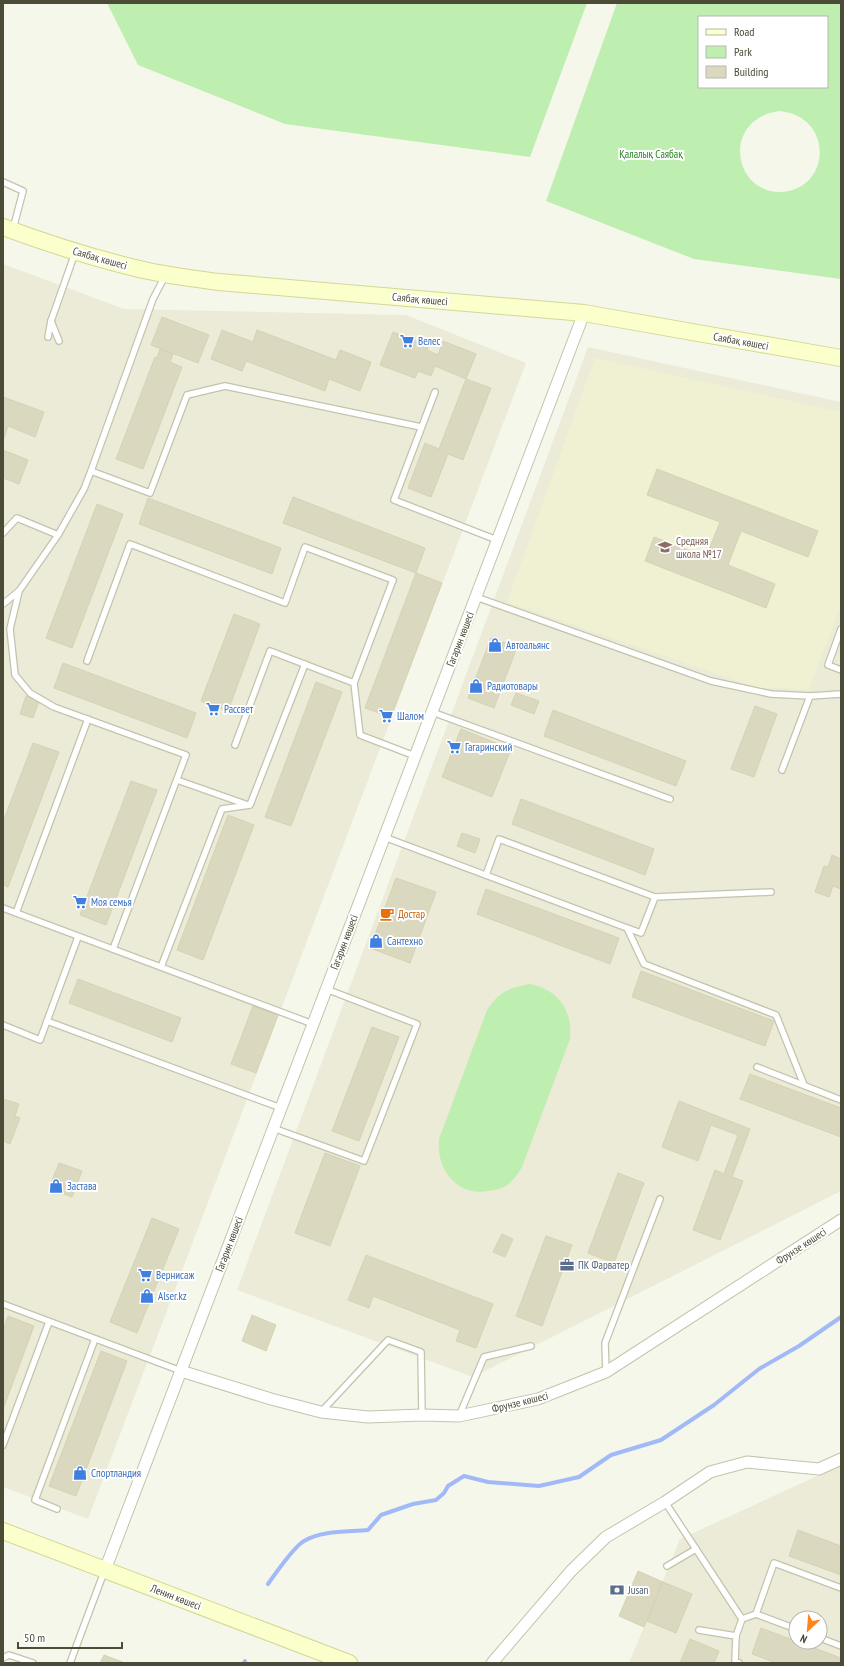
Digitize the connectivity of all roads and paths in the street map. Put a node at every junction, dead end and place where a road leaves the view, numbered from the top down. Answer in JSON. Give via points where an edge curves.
{"nodes":[{"id":1,"x":3,"y":182,"type":"edge"},
{"id":2,"x":8,"y":229,"type":"edge"},
{"id":3,"x":76,"y":251,"type":"junction"},
{"id":4,"x":166,"y":274,"type":"junction"},
{"id":5,"x":584,"y":313,"type":"junction"},
{"id":6,"x":51,"y":321,"type":"junction"},
{"id":7,"x":48,"y":337,"type":"dead end"},
{"id":8,"x":59,"y":341,"type":"dead end"},
{"id":9,"x":841,"y":358,"type":"edge"},
{"id":10,"x":435,"y":392,"type":"dead end"},
{"id":11,"x":421,"y":427,"type":"junction"},
{"id":12,"x":91,"y":471,"type":"junction"},
{"id":13,"x":3,"y":533,"type":"edge"},
{"id":14,"x":58,"y":535,"type":"junction"},
{"id":15,"x":497,"y":540,"type":"junction"},
{"id":16,"x":19,"y":591,"type":"junction"},
{"id":17,"x":476,"y":597,"type":"junction"},
{"id":18,"x":3,"y":604,"type":"edge"},
{"id":19,"x":841,"y":629,"type":"edge"},
{"id":20,"x":87,"y":661,"type":"dead end"},
{"id":21,"x":305,"y":664,"type":"junction"},
{"id":22,"x":841,"y":670,"type":"edge"},
{"id":23,"x":354,"y":683,"type":"junction"},
{"id":24,"x":841,"y":694,"type":"edge"},
{"id":25,"x":810,"y":696,"type":"junction"},
{"id":26,"x":432,"y":712,"type":"junction"},
{"id":27,"x":88,"y":720,"type":"junction"},
{"id":28,"x":235,"y":745,"type":"dead end"},
{"id":29,"x":415,"y":756,"type":"junction"},
{"id":30,"x":782,"y":770,"type":"dead end"},
{"id":31,"x":177,"y":780,"type":"junction"},
{"id":32,"x":670,"y":799,"type":"dead end"},
{"id":33,"x":250,"y":805,"type":"junction"},
{"id":34,"x":384,"y":837,"type":"junction"},
{"id":35,"x":486,"y":874,"type":"junction"},
{"id":36,"x":771,"y":892,"type":"dead end"},
{"id":37,"x":655,"y":897,"type":"junction"},
{"id":38,"x":3,"y":908,"type":"edge"},
{"id":39,"x":16,"y":913,"type":"junction"},
{"id":40,"x":627,"y":928,"type":"junction"},
{"id":41,"x":78,"y":937,"type":"junction"},
{"id":42,"x":113,"y":949,"type":"junction"},
{"id":43,"x":162,"y":967,"type":"junction"},
{"id":44,"x":326,"y":989,"type":"junction"},
{"id":45,"x":47,"y":1022,"type":"junction"},
{"id":46,"x":313,"y":1024,"type":"junction"},
{"id":47,"x":3,"y":1025,"type":"edge"},
{"id":48,"x":757,"y":1067,"type":"dead end"},
{"id":49,"x":804,"y":1086,"type":"junction"},
{"id":50,"x":841,"y":1100,"type":"edge"},
{"id":51,"x":281,"y":1108,"type":"junction"},
{"id":52,"x":273,"y":1128,"type":"junction"},
{"id":53,"x":660,"y":1199,"type":"dead end"},
{"id":54,"x":841,"y":1220,"type":"edge"},
{"id":55,"x":3,"y":1304,"type":"edge"},
{"id":56,"x":49,"y":1322,"type":"junction"},
{"id":57,"x":95,"y":1339,"type":"junction"},
{"id":58,"x":531,"y":1346,"type":"dead end"},
{"id":59,"x":181,"y":1371,"type":"junction"},
{"id":60,"x":606,"y":1372,"type":"junction"},
{"id":61,"x":321,"y":1412,"type":"junction"},
{"id":62,"x":422,"y":1415,"type":"junction"},
{"id":63,"x":458,"y":1416,"type":"junction"},
{"id":64,"x":3,"y":1445,"type":"edge"},
{"id":65,"x":840,"y":1461,"type":"edge"},
{"id":66,"x":665,"y":1502,"type":"junction"},
{"id":67,"x":57,"y":1509,"type":"dead end"},
{"id":68,"x":3,"y":1532,"type":"edge"},
{"id":69,"x":696,"y":1549,"type":"junction"},
{"id":70,"x":667,"y":1566,"type":"dead end"},
{"id":71,"x":105,"y":1570,"type":"junction"},
{"id":72,"x":841,"y":1588,"type":"edge"},
{"id":73,"x":756,"y":1614,"type":"junction"},
{"id":74,"x":742,"y":1619,"type":"junction"},
{"id":75,"x":788,"y":1626,"type":"edge"},
{"id":76,"x":699,"y":1630,"type":"dead end"},
{"id":77,"x":736,"y":1636,"type":"junction"},
{"id":78,"x":828,"y":1641,"type":"edge"},
{"id":79,"x":841,"y":1646,"type":"edge"},
{"id":80,"x":3,"y":1658,"type":"edge"},
{"id":81,"x":32,"y":1663,"type":"edge"},
{"id":82,"x":70,"y":1663,"type":"edge"},
{"id":83,"x":349,"y":1663,"type":"edge"},
{"id":84,"x":492,"y":1663,"type":"edge"},
{"id":85,"x":739,"y":1663,"type":"edge"}],
"edges":[{"from":1,"to":2,"type":"lane","via":[[23,191]]},
{"from":2,"to":3,"type":"street","name":"Саябақ көшесі"},
{"from":3,"to":4,"type":"street","name":"Саябақ көшесі"},
{"from":3,"to":6,"type":"lane"},
{"from":4,"to":5,"type":"street","name":"Саябақ көшесі","via":[[219,282]]},
{"from":4,"to":12,"type":"lane","via":[[153,299]]},
{"from":5,"to":9,"type":"street","name":"Саябақ көшесі"},
{"from":5,"to":15,"type":"street","name":"Гагарин көшесі"},
{"from":6,"to":7,"type":"lane"},
{"from":6,"to":8,"type":"lane"},
{"from":10,"to":11,"type":"lane"},
{"from":11,"to":12,"type":"lane","via":[[224,386],[187,395],[150,493]]},
{"from":11,"to":15,"type":"lane","via":[[394,500]]},
{"from":12,"to":14,"type":"lane","via":[[84,489]]},
{"from":13,"to":14,"type":"lane","via":[[17,518]]},
{"from":14,"to":16,"type":"lane"},
{"from":15,"to":17,"type":"street","name":"Гагарин көшесі"},
{"from":16,"to":18,"type":"lane"},
{"from":16,"to":27,"type":"lane","via":[[10,629],[15,675],[30,693],[54,707]]},
{"from":17,"to":25,"type":"lane","via":[[711,681],[771,694]]},
{"from":17,"to":26,"type":"street","name":"Гагарин көшесі"},
{"from":19,"to":22,"type":"lane","via":[[828,664]]},
{"from":20,"to":23,"type":"lane","via":[[130,544],[285,603],[305,547],[393,580]]},
{"from":21,"to":23,"type":"lane"},
{"from":21,"to":28,"type":"lane","via":[[270,651]]},
{"from":21,"to":33,"type":"lane"},
{"from":23,"to":29,"type":"lane","via":[[360,735]]},
{"from":24,"to":25,"type":"lane"},
{"from":25,"to":30,"type":"lane"},
{"from":26,"to":29,"type":"street","name":"Гагарин көшесі"},
{"from":26,"to":32,"type":"lane"},
{"from":27,"to":31,"type":"lane","via":[[186,755]]},
{"from":27,"to":39,"type":"lane"},
{"from":29,"to":34,"type":"street","name":"Гагарин көшесі"},
{"from":31,"to":33,"type":"lane"},
{"from":31,"to":42,"type":"lane"},
{"from":33,"to":43,"type":"lane","via":[[222,809]]},
{"from":34,"to":35,"type":"lane"},
{"from":34,"to":44,"type":"street","name":"Гагарин көшесі"},
{"from":35,"to":37,"type":"lane","via":[[499,839]]},
{"from":35,"to":40,"type":"lane"},
{"from":36,"to":37,"type":"lane"},
{"from":37,"to":40,"type":"lane","via":[[642,933]]},
{"from":38,"to":39,"type":"lane"},
{"from":39,"to":41,"type":"lane"},
{"from":40,"to":49,"type":"lane","via":[[644,964],[776,1015]]},
{"from":41,"to":42,"type":"lane"},
{"from":41,"to":45,"type":"lane"},
{"from":42,"to":43,"type":"lane"},
{"from":43,"to":46,"type":"lane"},
{"from":44,"to":46,"type":"street","name":"Гагарин көшесі"},
{"from":44,"to":52,"type":"lane","via":[[417,1024],[364,1162]]},
{"from":45,"to":47,"type":"lane","via":[[40,1040]]},
{"from":45,"to":51,"type":"lane"},
{"from":46,"to":51,"type":"street","name":"Гагарин көшесі"},
{"from":48,"to":49,"type":"lane"},
{"from":49,"to":50,"type":"lane"},
{"from":51,"to":52,"type":"street","name":"Гагарин көшесі"},
{"from":52,"to":59,"type":"street","name":"Гагарин көшесі"},
{"from":53,"to":60,"type":"lane","via":[[605,1343]]},
{"from":54,"to":60,"type":"street","name":"Фрунзе көшесі"},
{"from":55,"to":56,"type":"lane"},
{"from":56,"to":57,"type":"lane"},
{"from":56,"to":64,"type":"lane"},
{"from":57,"to":59,"type":"lane"},
{"from":57,"to":67,"type":"lane","via":[[35,1500]]},
{"from":58,"to":63,"type":"lane","via":[[484,1357]]},
{"from":59,"to":61,"type":"street","name":"Фрунзе көшесі"},
{"from":59,"to":71,"type":"street","name":"Гагарин көшесі"},
{"from":60,"to":63,"type":"street","name":"Фрунзе көшесі","via":[[538,1400]]},
{"from":61,"to":62,"type":"street","name":"Фрунзе көшесі","via":[[368,1417]]},
{"from":61,"to":62,"type":"lane","via":[[388,1340],[421,1352]]},
{"from":62,"to":63,"type":"street","name":"Фрунзе көшесі"},
{"from":65,"to":66,"type":"street","via":[[818,1469],[747,1462],[710,1472]]},
{"from":66,"to":69,"type":"lane"},
{"from":66,"to":84,"type":"street","via":[[606,1537],[571,1570]]},
{"from":68,"to":71,"type":"street","name":"Ленин көшесі"},
{"from":69,"to":70,"type":"lane"},
{"from":69,"to":74,"type":"lane"},
{"from":71,"to":82,"type":"lane"},
{"from":71,"to":83,"type":"street","name":"Ленин көшесі"},
{"from":72,"to":73,"type":"lane","via":[[774,1563]]},
{"from":73,"to":74,"type":"lane"},
{"from":73,"to":75,"type":"lane"},
{"from":74,"to":77,"type":"lane"},
{"from":76,"to":77,"type":"lane"},
{"from":77,"to":85,"type":"lane","via":[[735,1662]]},
{"from":78,"to":79,"type":"lane"},
{"from":80,"to":81,"type":"lane","via":[[9,1655]]}]}
